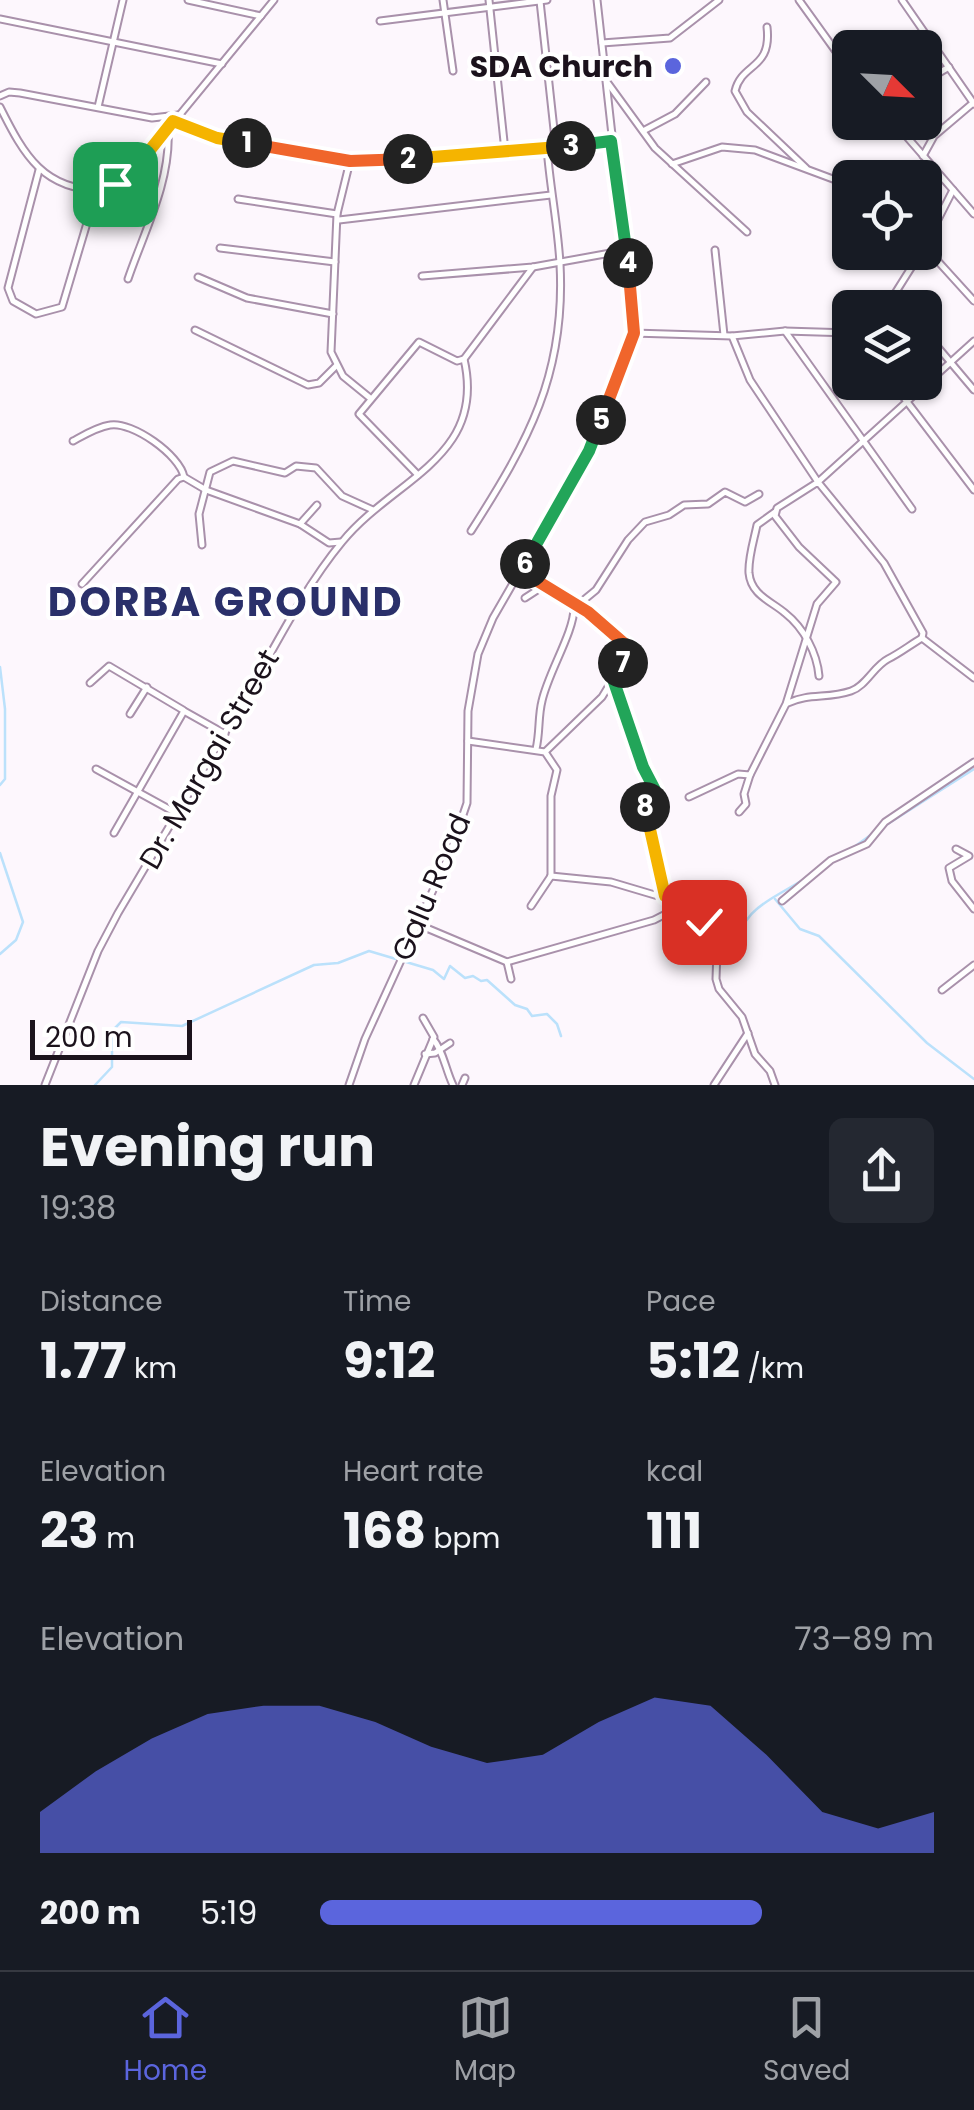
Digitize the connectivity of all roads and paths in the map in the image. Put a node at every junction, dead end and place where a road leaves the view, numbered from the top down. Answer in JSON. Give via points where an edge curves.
{"nodes":[{"id":1,"x":122,"y":0,"type":"edge"},
{"id":2,"x":188,"y":0,"type":"edge"},
{"id":3,"x":274,"y":0,"type":"edge"},
{"id":4,"x":443,"y":0,"type":"edge"},
{"id":5,"x":489,"y":0,"type":"edge"},
{"id":6,"x":542,"y":0,"type":"edge"},
{"id":7,"x":597,"y":0,"type":"edge"},
{"id":8,"x":720,"y":0,"type":"edge"},
{"id":9,"x":799,"y":0,"type":"edge"},
{"id":10,"x":902,"y":0,"type":"edge"},
{"id":11,"x":490,"y":9,"type":"junction"},
{"id":12,"x":445,"y":15,"type":"junction"},
{"id":13,"x":262,"y":16,"type":"junction"},
{"id":14,"x":0,"y":19,"type":"edge"},
{"id":15,"x":380,"y":22,"type":"dead end"},
{"id":16,"x":767,"y":27,"type":"dead end"},
{"id":17,"x":114,"y":42,"type":"junction"},
{"id":18,"x":602,"y":43,"type":"junction"},
{"id":19,"x":832,"y":46,"type":"edge"},
{"id":20,"x":223,"y":64,"type":"junction"},
{"id":21,"x":949,"y":67,"type":"junction"},
{"id":22,"x":453,"y":71,"type":"dead end"},
{"id":23,"x":942,"y":71,"type":"edge"},
{"id":24,"x":606,"y":80,"type":"junction"},
{"id":25,"x":706,"y":82,"type":"dead end"},
{"id":26,"x":0,"y":96,"type":"edge"},
{"id":27,"x":974,"y":103,"type":"edge"},
{"id":28,"x":0,"y":107,"type":"edge"},
{"id":29,"x":98,"y":107,"type":"junction"},
{"id":30,"x":175,"y":118,"type":"junction"},
{"id":31,"x":168,"y":128,"type":"junction"},
{"id":32,"x":643,"y":131,"type":"junction"},
{"id":33,"x":909,"y":140,"type":"edge"},
{"id":34,"x":611,"y":141,"type":"junction"},
{"id":35,"x":547,"y":148,"type":"junction"},
{"id":36,"x":556,"y":148,"type":"junction"},
{"id":37,"x":505,"y":152,"type":"junction"},
{"id":38,"x":923,"y":156,"type":"junction"},
{"id":39,"x":350,"y":161,"type":"junction"},
{"id":40,"x":672,"y":164,"type":"junction"},
{"id":41,"x":38,"y":170,"type":"junction"},
{"id":42,"x":808,"y":170,"type":"junction"},
{"id":43,"x":832,"y":179,"type":"edge"},
{"id":44,"x":106,"y":190,"type":"junction"},
{"id":45,"x":952,"y":190,"type":"junction"},
{"id":46,"x":551,"y":195,"type":"junction"},
{"id":47,"x":238,"y":199,"type":"dead end"},
{"id":48,"x":942,"y":211,"type":"edge"},
{"id":49,"x":974,"y":214,"type":"edge"},
{"id":50,"x":338,"y":217,"type":"junction"},
{"id":51,"x":747,"y":232,"type":"dead end"},
{"id":52,"x":220,"y":248,"type":"dead end"},
{"id":53,"x":627,"y":250,"type":"junction"},
{"id":54,"x":716,"y":250,"type":"dead end"},
{"id":55,"x":334,"y":262,"type":"junction"},
{"id":56,"x":560,"y":262,"type":"junction"},
{"id":57,"x":533,"y":267,"type":"junction"},
{"id":58,"x":942,"y":267,"type":"edge"},
{"id":59,"x":422,"y":276,"type":"dead end"},
{"id":60,"x":198,"y":277,"type":"dead end"},
{"id":61,"x":128,"y":279,"type":"dead end"},
{"id":62,"x":974,"y":302,"type":"edge"},
{"id":63,"x":332,"y":314,"type":"junction"},
{"id":64,"x":196,"y":330,"type":"dead end"},
{"id":65,"x":785,"y":331,"type":"junction"},
{"id":66,"x":832,"y":332,"type":"edge"},
{"id":67,"x":634,"y":333,"type":"junction"},
{"id":68,"x":728,"y":336,"type":"junction"},
{"id":69,"x":974,"y":340,"type":"edge"},
{"id":70,"x":942,"y":352,"type":"edge"},
{"id":71,"x":464,"y":359,"type":"junction"},
{"id":72,"x":951,"y":362,"type":"junction"},
{"id":73,"x":336,"y":366,"type":"junction"},
{"id":74,"x":974,"y":390,"type":"edge"},
{"id":75,"x":370,"y":398,"type":"junction"},
{"id":76,"x":906,"y":401,"type":"junction"},
{"id":77,"x":863,"y":440,"type":"junction"},
{"id":78,"x":73,"y":441,"type":"dead end"},
{"id":79,"x":184,"y":476,"type":"junction"},
{"id":80,"x":418,"y":476,"type":"junction"},
{"id":81,"x":818,"y":482,"type":"junction"},
{"id":82,"x":206,"y":490,"type":"junction"},
{"id":83,"x":974,"y":490,"type":"edge"},
{"id":84,"x":760,"y":494,"type":"dead end"},
{"id":85,"x":317,"y":505,"type":"dead end"},
{"id":86,"x":912,"y":509,"type":"dead end"},
{"id":87,"x":373,"y":510,"type":"junction"},
{"id":88,"x":775,"y":512,"type":"junction"},
{"id":89,"x":300,"y":524,"type":"junction"},
{"id":90,"x":471,"y":532,"type":"dead end"},
{"id":91,"x":342,"y":542,"type":"junction"},
{"id":92,"x":202,"y":546,"type":"dead end"},
{"id":93,"x":521,"y":571,"type":"junction"},
{"id":94,"x":82,"y":584,"type":"dead end"},
{"id":95,"x":545,"y":585,"type":"junction"},
{"id":96,"x":525,"y":598,"type":"dead end"},
{"id":97,"x":576,"y":604,"type":"junction"},
{"id":98,"x":806,"y":636,"type":"junction"},
{"id":99,"x":922,"y":638,"type":"junction"},
{"id":100,"x":820,"y":676,"type":"dead end"},
{"id":101,"x":974,"y":678,"type":"edge"},
{"id":102,"x":613,"y":679,"type":"junction"},
{"id":103,"x":90,"y":684,"type":"dead end"},
{"id":104,"x":147,"y":687,"type":"junction"},
{"id":105,"x":786,"y":704,"type":"junction"},
{"id":106,"x":184,"y":711,"type":"junction"},
{"id":107,"x":130,"y":714,"type":"dead end"},
{"id":108,"x":225,"y":734,"type":"junction"},
{"id":109,"x":468,"y":741,"type":"junction"},
{"id":110,"x":536,"y":750,"type":"junction"},
{"id":111,"x":545,"y":752,"type":"junction"},
{"id":112,"x":974,"y":762,"type":"edge"},
{"id":113,"x":96,"y":769,"type":"dead end"},
{"id":114,"x":750,"y":775,"type":"junction"},
{"id":115,"x":137,"y":792,"type":"junction"},
{"id":116,"x":689,"y":797,"type":"dead end"},
{"id":117,"x":739,"y":812,"type":"dead end"},
{"id":118,"x":178,"y":814,"type":"junction"},
{"id":119,"x":114,"y":833,"type":"dead end"},
{"id":120,"x":956,"y":849,"type":"dead end"},
{"id":121,"x":551,"y":876,"type":"junction"},
{"id":122,"x":974,"y":892,"type":"edge"},
{"id":123,"x":665,"y":896,"type":"junction"},
{"id":124,"x":966,"y":897,"type":"junction"},
{"id":125,"x":782,"y":901,"type":"dead end"},
{"id":126,"x":685,"y":904,"type":"junction"},
{"id":127,"x":531,"y":906,"type":"dead end"},
{"id":128,"x":974,"y":909,"type":"edge"},
{"id":129,"x":418,"y":924,"type":"junction"},
{"id":130,"x":508,"y":962,"type":"junction"},
{"id":131,"x":974,"y":965,"type":"edge"},
{"id":132,"x":511,"y":979,"type":"dead end"},
{"id":133,"x":942,"y":990,"type":"dead end"},
{"id":134,"x":423,"y":1018,"type":"dead end"},
{"id":135,"x":748,"y":1033,"type":"junction"},
{"id":136,"x":433,"y":1039,"type":"junction"},
{"id":137,"x":450,"y":1043,"type":"dead end"},
{"id":138,"x":439,"y":1051,"type":"junction"},
{"id":139,"x":426,"y":1054,"type":"junction"},
{"id":140,"x":45,"y":1085,"type":"edge"},
{"id":141,"x":349,"y":1085,"type":"edge"},
{"id":142,"x":414,"y":1085,"type":"edge"},
{"id":143,"x":453,"y":1085,"type":"edge"},
{"id":144,"x":714,"y":1085,"type":"edge"},
{"id":145,"x":774,"y":1085,"type":"edge"}],
"edges":[{"from":1,"to":17,"type":"street"},
{"from":2,"to":13,"type":"street"},
{"from":3,"to":13,"type":"street"},
{"from":4,"to":12,"type":"street"},
{"from":5,"to":11,"type":"street"},
{"from":6,"to":11,"type":"street"},
{"from":6,"to":36,"type":"street"},
{"from":7,"to":18,"type":"street","name":"Galu Road"},
{"from":8,"to":18,"type":"street","via":[[670,38]]},
{"from":9,"to":19,"type":"street"},
{"from":10,"to":21,"type":"street"},
{"from":11,"to":12,"type":"street"},
{"from":11,"to":37,"type":"street"},
{"from":12,"to":15,"type":"street"},
{"from":12,"to":22,"type":"street"},
{"from":13,"to":20,"type":"street"},
{"from":14,"to":17,"type":"street"},
{"from":16,"to":42,"type":"street","via":[[769,45],[736,91],[747,112]]},
{"from":17,"to":20,"type":"street"},
{"from":17,"to":29,"type":"street"},
{"from":18,"to":24,"type":"street","name":"Galu Road"},
{"from":20,"to":30,"type":"street"},
{"from":21,"to":23,"type":"street"},
{"from":21,"to":27,"type":"street"},
{"from":24,"to":32,"type":"street"},
{"from":24,"to":34,"type":"street","name":"Galu Road"},
{"from":25,"to":32,"type":"street","via":[[675,114]]},
{"from":26,"to":29,"type":"street","via":[[20,93]]},
{"from":27,"to":38,"type":"street","via":[[934,136]]},
{"from":28,"to":41,"type":"street"},
{"from":29,"to":30,"type":"street"},
{"from":30,"to":31,"type":"street"},
{"from":30,"to":39,"type":"street","via":[[217,138]]},
{"from":31,"to":44,"type":"street"},
{"from":31,"to":61,"type":"street","via":[[169,154]]},
{"from":32,"to":40,"type":"street"},
{"from":33,"to":38,"type":"street"},
{"from":34,"to":36,"type":"street"},
{"from":34,"to":53,"type":"street","name":"Galu Road"},
{"from":35,"to":36,"type":"street"},
{"from":35,"to":37,"type":"street"},
{"from":35,"to":46,"type":"street"},
{"from":37,"to":39,"type":"street"},
{"from":38,"to":45,"type":"street"},
{"from":39,"to":50,"type":"street"},
{"from":40,"to":42,"type":"street","via":[[722,147],[755,150]]},
{"from":40,"to":51,"type":"street"},
{"from":41,"to":44,"type":"street","via":[[65,185]]},
{"from":41,"to":44,"type":"street","via":[[8,288],[13,301],[36,314],[62,307],[90,214]]},
{"from":42,"to":43,"type":"street"},
{"from":45,"to":48,"type":"street"},
{"from":45,"to":49,"type":"street"},
{"from":46,"to":50,"type":"street"},
{"from":46,"to":56,"type":"street"},
{"from":47,"to":50,"type":"street"},
{"from":50,"to":55,"type":"street"},
{"from":52,"to":55,"type":"street"},
{"from":53,"to":56,"type":"street"},
{"from":53,"to":67,"type":"street","name":"Galu Road"},
{"from":54,"to":68,"type":"street"},
{"from":55,"to":63,"type":"street"},
{"from":56,"to":57,"type":"street"},
{"from":56,"to":90,"type":"street","via":[[561,312],[548,388]]},
{"from":57,"to":59,"type":"street"},
{"from":57,"to":71,"type":"street"},
{"from":58,"to":62,"type":"street"},
{"from":60,"to":63,"type":"street","via":[[247,298]]},
{"from":63,"to":73,"type":"street"},
{"from":64,"to":73,"type":"street","via":[[308,385]]},
{"from":65,"to":66,"type":"street"},
{"from":65,"to":68,"type":"street"},
{"from":65,"to":77,"type":"street"},
{"from":67,"to":68,"type":"street"},
{"from":67,"to":93,"type":"street","name":"Galu Road","via":[[589,451]]},
{"from":68,"to":81,"type":"street"},
{"from":69,"to":72,"type":"street"},
{"from":70,"to":72,"type":"street"},
{"from":71,"to":75,"type":"street","via":[[419,342]]},
{"from":71,"to":80,"type":"street","name":"Dr. Margai Street","via":[[470,386],[464,422]]},
{"from":72,"to":74,"type":"street"},
{"from":72,"to":76,"type":"street"},
{"from":73,"to":75,"type":"street"},
{"from":75,"to":80,"type":"street","via":[[359,414]]},
{"from":76,"to":77,"type":"street"},
{"from":76,"to":83,"type":"street"},
{"from":77,"to":81,"type":"street"},
{"from":77,"to":86,"type":"street"},
{"from":78,"to":79,"type":"street","via":[[120,425],[168,452]]},
{"from":79,"to":82,"type":"street"},
{"from":79,"to":94,"type":"street"},
{"from":80,"to":87,"type":"street","name":"Dr. Margai Street"},
{"from":81,"to":88,"type":"street"},
{"from":81,"to":99,"type":"street","via":[[884,563]]},
{"from":82,"to":87,"type":"street","via":[[210,472],[233,461],[285,473],[296,466],[316,468],[342,496]]},
{"from":82,"to":89,"type":"street"},
{"from":82,"to":92,"type":"street","via":[[199,514]]},
{"from":84,"to":97,"type":"street","via":[[745,502],[724,492],[708,504],[684,505],[645,522],[596,590]]},
{"from":85,"to":89,"type":"street"},
{"from":87,"to":91,"type":"street","name":"Dr. Margai Street"},
{"from":88,"to":98,"type":"street","via":[[836,582],[817,604]]},
{"from":88,"to":98,"type":"street","via":[[757,525],[748,570],[764,601]]},
{"from":89,"to":91,"type":"street","via":[[328,543]]},
{"from":91,"to":108,"type":"street","name":"Dr. Margai Street"},
{"from":93,"to":95,"type":"street"},
{"from":93,"to":109,"type":"street","name":"Galu Road","via":[[478,654]]},
{"from":95,"to":96,"type":"street"},
{"from":95,"to":97,"type":"street"},
{"from":97,"to":102,"type":"street","via":[[634,652]]},
{"from":97,"to":110,"type":"street","via":[[541,703]]},
{"from":98,"to":100,"type":"street"},
{"from":98,"to":105,"type":"street"},
{"from":99,"to":101,"type":"street"},
{"from":99,"to":105,"type":"street","via":[[854,691],[807,694]]},
{"from":102,"to":111,"type":"street"},
{"from":102,"to":123,"type":"street","via":[[655,790],[642,796]]},
{"from":103,"to":104,"type":"street","via":[[109,666]]},
{"from":104,"to":106,"type":"street"},
{"from":104,"to":107,"type":"street"},
{"from":105,"to":114,"type":"street"},
{"from":106,"to":108,"type":"street"},
{"from":106,"to":115,"type":"street"},
{"from":108,"to":118,"type":"street","name":"Dr. Margai Street"},
{"from":109,"to":110,"type":"street"},
{"from":109,"to":129,"type":"street","name":"Galu Road","via":[[467,803]]},
{"from":110,"to":111,"type":"street"},
{"from":111,"to":121,"type":"street","via":[[557,770]]},
{"from":112,"to":125,"type":"street"},
{"from":113,"to":115,"type":"street"},
{"from":114,"to":116,"type":"street","via":[[738,774]]},
{"from":114,"to":117,"type":"street"},
{"from":115,"to":118,"type":"street"},
{"from":115,"to":119,"type":"street"},
{"from":118,"to":140,"type":"street","name":"Dr. Margai Street","via":[[98,951]]},
{"from":120,"to":124,"type":"street","via":[[969,856],[949,868]]},
{"from":121,"to":123,"type":"street"},
{"from":121,"to":127,"type":"street"},
{"from":122,"to":124,"type":"street"},
{"from":123,"to":126,"type":"street"},
{"from":124,"to":128,"type":"street"},
{"from":126,"to":130,"type":"street","via":[[654,920]]},
{"from":126,"to":135,"type":"street","via":[[704,922],[716,949],[716,979]]},
{"from":129,"to":130,"type":"street"},
{"from":129,"to":141,"type":"street","name":"Galu Road"},
{"from":130,"to":132,"type":"street"},
{"from":131,"to":133,"type":"street"},
{"from":134,"to":136,"type":"street"},
{"from":135,"to":144,"type":"street"},
{"from":135,"to":145,"type":"street"},
{"from":136,"to":138,"type":"street"},
{"from":136,"to":139,"type":"street"},
{"from":137,"to":138,"type":"street"},
{"from":138,"to":139,"type":"street"},
{"from":138,"to":143,"type":"street"},
{"from":139,"to":142,"type":"street"}]}
